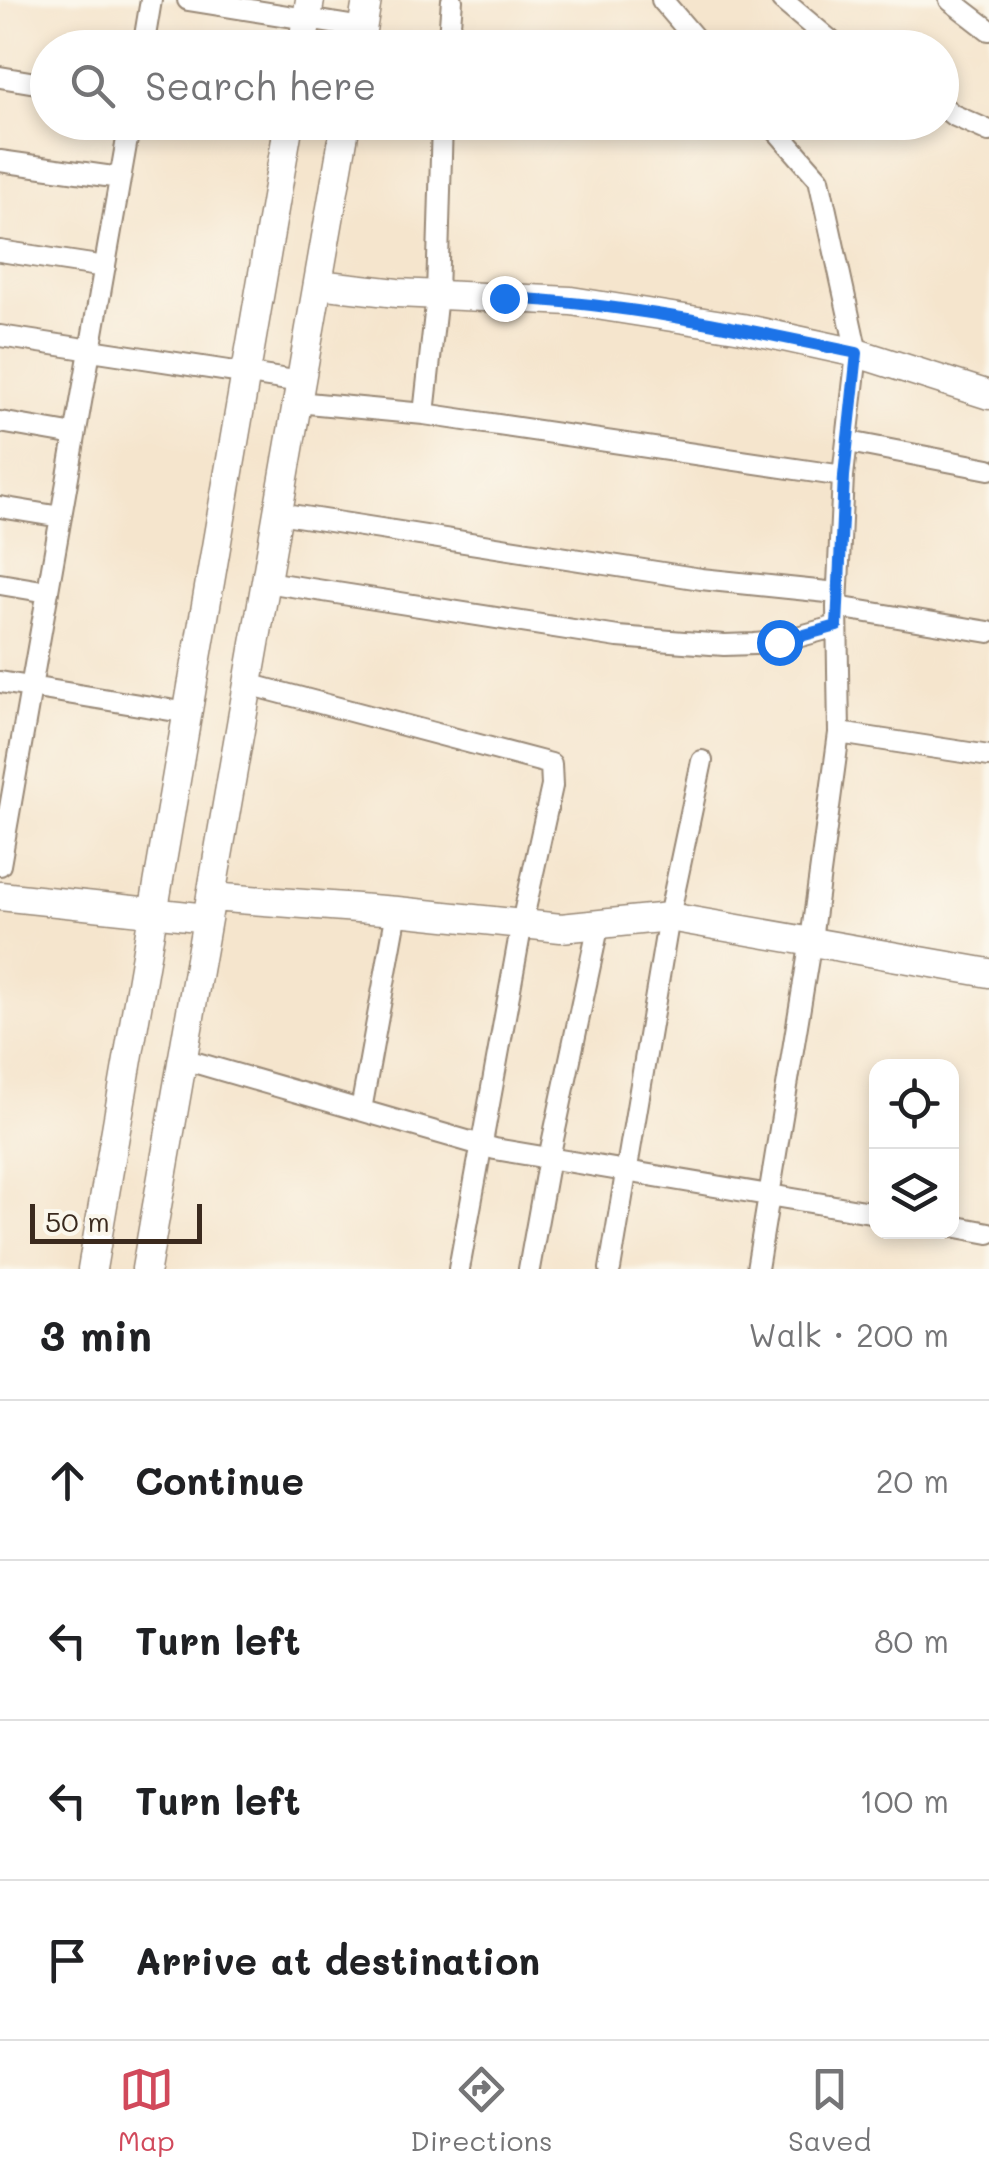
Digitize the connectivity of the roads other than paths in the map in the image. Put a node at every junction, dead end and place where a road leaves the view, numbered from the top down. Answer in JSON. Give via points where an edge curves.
{"nodes":[{"id":1,"x":151,"y":0,"type":"edge"},
{"id":2,"x":188,"y":0,"type":"edge"},
{"id":3,"x":368,"y":0,"type":"edge"},
{"id":4,"x":452,"y":0,"type":"edge"},
{"id":5,"x":662,"y":0,"type":"edge"},
{"id":6,"x":782,"y":0,"type":"edge"},
{"id":7,"x":950,"y":0,"type":"edge"},
{"id":8,"x":308,"y":10,"type":"edge"},
{"id":9,"x":146,"y":30,"type":"edge"},
{"id":10,"x":346,"y":30,"type":"edge"},
{"id":11,"x":362,"y":30,"type":"edge"},
{"id":12,"x":450,"y":30,"type":"edge"},
{"id":13,"x":688,"y":30,"type":"edge"},
{"id":14,"x":818,"y":30,"type":"edge"},
{"id":15,"x":989,"y":30,"type":"edge"},
{"id":16,"x":0,"y":77,"type":"edge"},
{"id":17,"x":30,"y":82,"type":"edge"},
{"id":18,"x":959,"y":118,"type":"edge"},
{"id":19,"x":989,"y":131,"type":"edge"},
{"id":20,"x":127,"y":140,"type":"edge"},
{"id":21,"x":286,"y":140,"type":"edge"},
{"id":22,"x":343,"y":140,"type":"edge"},
{"id":23,"x":441,"y":140,"type":"edge"},
{"id":24,"x":785,"y":140,"type":"edge"},
{"id":25,"x":0,"y":161,"type":"edge"},
{"id":26,"x":120,"y":178,"type":"junction"},
{"id":27,"x":0,"y":251,"type":"edge"},
{"id":28,"x":105,"y":267,"type":"junction"},
{"id":29,"x":318,"y":284,"type":"junction"},
{"id":30,"x":436,"y":295,"type":"junction"},
{"id":31,"x":0,"y":336,"type":"edge"},
{"id":32,"x":90,"y":349,"type":"junction"},
{"id":33,"x":857,"y":353,"type":"junction"},
{"id":34,"x":246,"y":372,"type":"junction"},
{"id":35,"x":299,"y":392,"type":"junction"},
{"id":36,"x":989,"y":395,"type":"edge"},
{"id":37,"x":424,"y":414,"type":"junction"},
{"id":38,"x":0,"y":422,"type":"edge"},
{"id":39,"x":76,"y":434,"type":"junction"},
{"id":40,"x":849,"y":442,"type":"junction"},
{"id":41,"x":989,"y":468,"type":"edge"},
{"id":42,"x":844,"y":476,"type":"junction"},
{"id":43,"x":0,"y":507,"type":"edge"},
{"id":44,"x":278,"y":513,"type":"junction"},
{"id":45,"x":61,"y":517,"type":"junction"},
{"id":46,"x":266,"y":582,"type":"junction"},
{"id":47,"x":0,"y":584,"type":"edge"},
{"id":48,"x":48,"y":592,"type":"junction"},
{"id":49,"x":837,"y":608,"type":"junction"},
{"id":50,"x":989,"y":632,"type":"edge"},
{"id":51,"x":0,"y":682,"type":"edge"},
{"id":52,"x":248,"y":684,"type":"junction"},
{"id":53,"x":31,"y":687,"type":"junction"},
{"id":54,"x":188,"y":713,"type":"junction"},
{"id":55,"x":839,"y":733,"type":"junction"},
{"id":56,"x":989,"y":756,"type":"edge"},
{"id":57,"x":702,"y":761,"type":"dead end"},
{"id":58,"x":0,"y":865,"type":"edge"},
{"id":59,"x":0,"y":896,"type":"edge"},
{"id":60,"x":209,"y":907,"type":"junction"},
{"id":61,"x":154,"y":911,"type":"junction"},
{"id":62,"x":397,"y":911,"type":"junction"},
{"id":63,"x":670,"y":918,"type":"junction"},
{"id":64,"x":522,"y":923,"type":"junction"},
{"id":65,"x":600,"y":923,"type":"junction"},
{"id":66,"x":811,"y":940,"type":"junction"},
{"id":67,"x":989,"y":973,"type":"edge"},
{"id":68,"x":183,"y":1060,"type":"junction"},
{"id":69,"x":361,"y":1110,"type":"junction"},
{"id":70,"x":481,"y":1145,"type":"junction"},
{"id":71,"x":549,"y":1158,"type":"junction"},
{"id":72,"x":627,"y":1171,"type":"junction"},
{"id":73,"x":769,"y":1195,"type":"junction"},
{"id":74,"x":869,"y":1213,"type":"edge"},
{"id":75,"x":959,"y":1227,"type":"edge"},
{"id":76,"x":989,"y":1232,"type":"edge"},
{"id":77,"x":92,"y":1269,"type":"edge"},
{"id":78,"x":146,"y":1269,"type":"edge"},
{"id":79,"x":459,"y":1269,"type":"edge"},
{"id":80,"x":529,"y":1269,"type":"edge"},
{"id":81,"x":610,"y":1269,"type":"edge"},
{"id":82,"x":757,"y":1269,"type":"edge"}],
"edges":[{"from":1,"to":9,"type":"street"},
{"from":2,"to":8,"type":"street"},
{"from":3,"to":11,"type":"main road"},
{"from":4,"to":12,"type":"street"},
{"from":5,"to":13,"type":"street"},
{"from":6,"to":14,"type":"street"},
{"from":7,"to":15,"type":"street"},
{"from":8,"to":10,"type":"street"},
{"from":16,"to":17,"type":"street"},
{"from":18,"to":19,"type":"street"},
{"from":20,"to":26,"type":"street"},
{"from":21,"to":34,"type":"main road"},
{"from":22,"to":29,"type":"main road"},
{"from":23,"to":30,"type":"street"},
{"from":24,"to":33,"type":"street","via":[[819,179]]},
{"from":25,"to":26,"type":"street"},
{"from":26,"to":28,"type":"street"},
{"from":27,"to":28,"type":"street"},
{"from":28,"to":32,"type":"street"},
{"from":29,"to":30,"type":"main road"},
{"from":29,"to":35,"type":"main road"},
{"from":30,"to":33,"type":"main road","via":[[571,301]]},
{"from":30,"to":37,"type":"street"},
{"from":31,"to":32,"type":"street"},
{"from":32,"to":34,"type":"street"},
{"from":32,"to":39,"type":"street"},
{"from":33,"to":36,"type":"main road"},
{"from":33,"to":40,"type":"street"},
{"from":34,"to":35,"type":"street"},
{"from":34,"to":54,"type":"main road"},
{"from":35,"to":37,"type":"street"},
{"from":35,"to":44,"type":"main road"},
{"from":37,"to":42,"type":"street"},
{"from":38,"to":39,"type":"street"},
{"from":39,"to":45,"type":"street"},
{"from":40,"to":41,"type":"street"},
{"from":40,"to":42,"type":"street"},
{"from":42,"to":49,"type":"street"},
{"from":43,"to":45,"type":"street"},
{"from":44,"to":46,"type":"main road"},
{"from":44,"to":49,"type":"street","via":[[702,579]]},
{"from":45,"to":48,"type":"street"},
{"from":46,"to":49,"type":"street","via":[[618,637],[754,644],[779,642]]},
{"from":46,"to":52,"type":"main road"},
{"from":47,"to":48,"type":"street"},
{"from":48,"to":53,"type":"street"},
{"from":49,"to":50,"type":"street"},
{"from":49,"to":55,"type":"street"},
{"from":51,"to":53,"type":"street"},
{"from":52,"to":60,"type":"main road"},
{"from":52,"to":64,"type":"street","via":[[551,764]]},
{"from":53,"to":54,"type":"street"},
{"from":53,"to":58,"type":"street"},
{"from":54,"to":61,"type":"main road"},
{"from":55,"to":56,"type":"street"},
{"from":55,"to":66,"type":"street"},
{"from":57,"to":63,"type":"street"},
{"from":59,"to":61,"type":"main road"},
{"from":60,"to":61,"type":"main road"},
{"from":60,"to":62,"type":"main road"},
{"from":60,"to":68,"type":"main road"},
{"from":61,"to":77,"type":"main road"},
{"from":62,"to":64,"type":"main road"},
{"from":62,"to":69,"type":"street"},
{"from":63,"to":65,"type":"main road"},
{"from":63,"to":66,"type":"main road"},
{"from":63,"to":72,"type":"street"},
{"from":64,"to":65,"type":"main road"},
{"from":64,"to":70,"type":"street"},
{"from":65,"to":71,"type":"street"},
{"from":66,"to":67,"type":"main road"},
{"from":66,"to":73,"type":"street"},
{"from":68,"to":69,"type":"street"},
{"from":68,"to":78,"type":"main road"},
{"from":69,"to":70,"type":"street"},
{"from":70,"to":71,"type":"street"},
{"from":70,"to":79,"type":"street"},
{"from":71,"to":72,"type":"street"},
{"from":71,"to":80,"type":"street"},
{"from":72,"to":73,"type":"street"},
{"from":72,"to":81,"type":"street"},
{"from":73,"to":74,"type":"street"},
{"from":73,"to":82,"type":"street"},
{"from":75,"to":76,"type":"street"}]}
